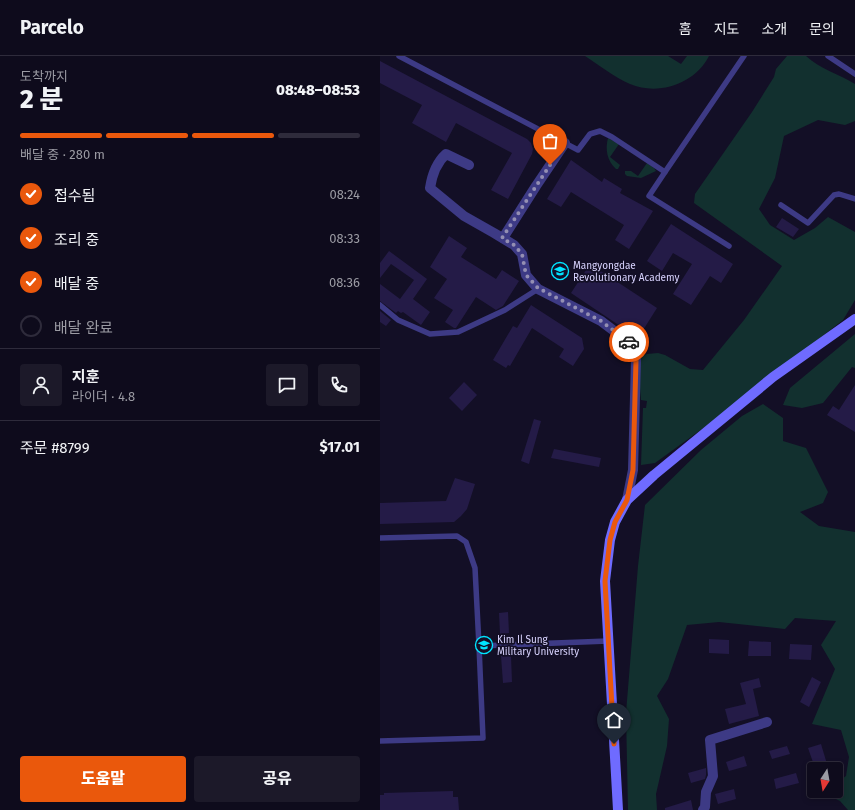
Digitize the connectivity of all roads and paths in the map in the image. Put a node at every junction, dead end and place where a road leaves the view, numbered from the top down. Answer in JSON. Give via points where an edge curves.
{"nodes":[{"id":1,"x":399,"y":56,"type":"edge"},
{"id":2,"x":744,"y":56,"type":"edge"},
{"id":3,"x":828,"y":56,"type":"edge"},
{"id":4,"x":855,"y":74,"type":"edge"},
{"id":5,"x":565,"y":143,"type":"junction"},
{"id":6,"x":469,"y":165,"type":"dead end"},
{"id":7,"x":665,"y":172,"type":"junction"},
{"id":8,"x":855,"y":199,"type":"edge"},
{"id":9,"x":781,"y":205,"type":"dead end"},
{"id":10,"x":502,"y":238,"type":"junction"},
{"id":11,"x":729,"y":246,"type":"dead end"},
{"id":12,"x":538,"y":288,"type":"junction"},
{"id":13,"x":380,"y":305,"type":"edge"},
{"id":14,"x":855,"y":319,"type":"edge"},
{"id":15,"x":627,"y":500,"type":"junction"},
{"id":16,"x":380,"y":538,"type":"edge"},
{"id":17,"x":608,"y":641,"type":"junction"},
{"id":18,"x":479,"y":646,"type":"junction"},
{"id":19,"x":767,"y":722,"type":"dead end"},
{"id":20,"x":380,"y":741,"type":"edge"},
{"id":21,"x":618,"y":810,"type":"edge"},
{"id":22,"x":703,"y":810,"type":"edge"}],
"edges":[{"from":1,"to":5,"type":"lane"},
{"from":2,"to":7,"type":"lane"},
{"from":3,"to":4,"type":"lane"},
{"from":5,"to":7,"type":"lane","via":[[578,150],[590,134],[600,131]]},
{"from":5,"to":10,"type":"street"},
{"from":6,"to":10,"type":"street","via":[[446,154],[439,160],[430,188],[464,216]]},
{"from":7,"to":11,"type":"lane","via":[[649,196]]},
{"from":8,"to":9,"type":"lane","via":[[840,194],[834,195],[808,223]]},
{"from":10,"to":12,"type":"street","via":[[514,245],[522,254],[526,275]]},
{"from":12,"to":13,"type":"lane","via":[[505,310],[458,332],[430,334],[398,320]]},
{"from":12,"to":15,"type":"street","via":[[601,321],[630,343],[636,360],[633,470]]},
{"from":14,"to":15,"type":"main road","via":[[773,377]]},
{"from":15,"to":17,"type":"main road","via":[[615,522],[610,540],[605,581]]},
{"from":16,"to":18,"type":"lane","via":[[457,536],[466,542],[475,568]]},
{"from":17,"to":18,"type":"lane"},
{"from":17,"to":21,"type":"main road"},
{"from":18,"to":20,"type":"lane","via":[[483,738]]},
{"from":19,"to":22,"type":"street","via":[[710,740],[713,776],[706,792]]}]}
